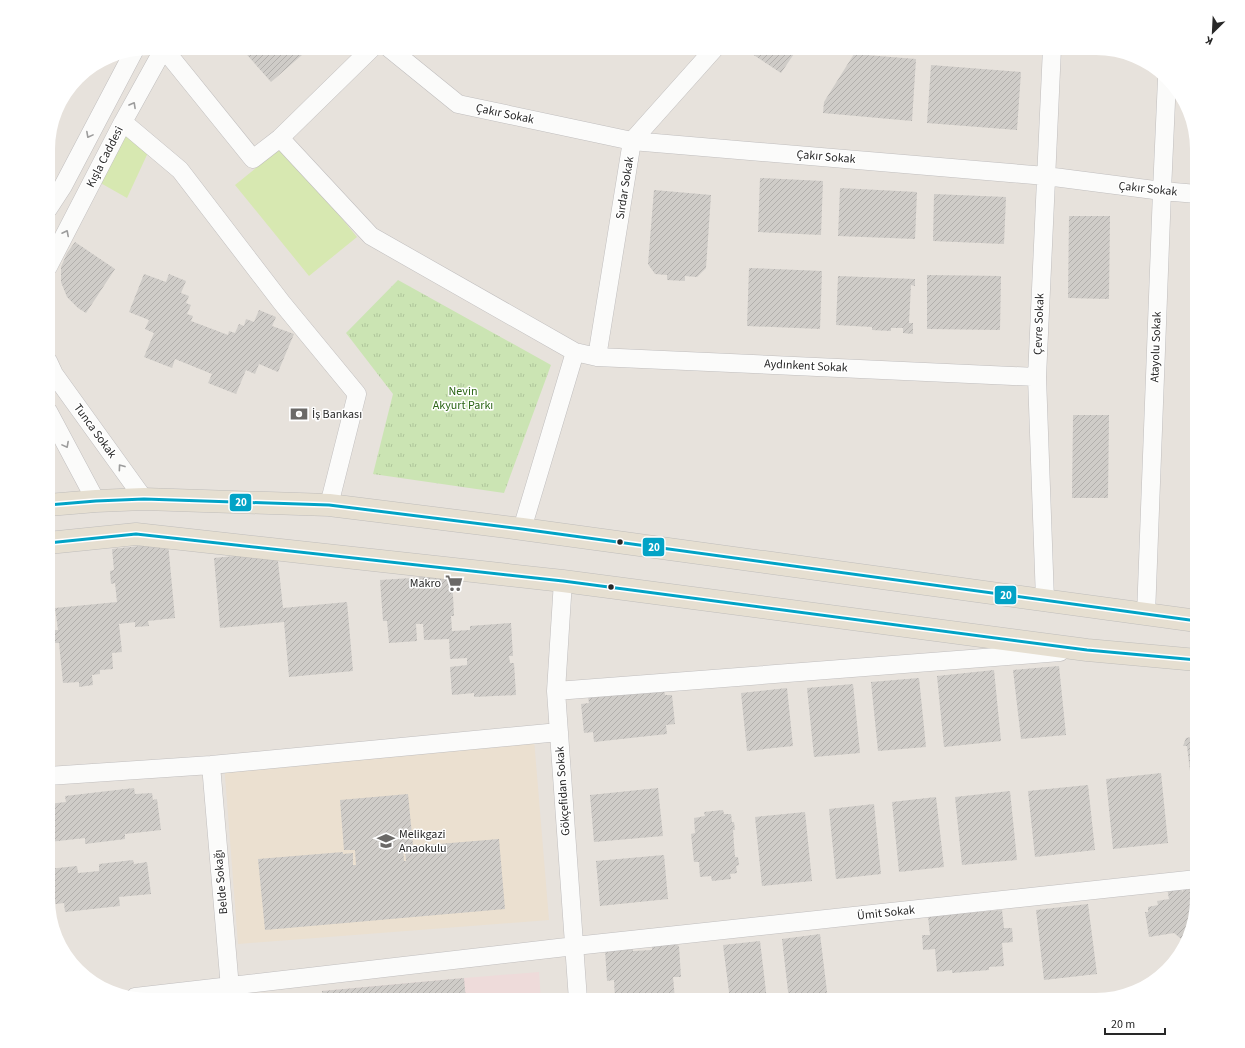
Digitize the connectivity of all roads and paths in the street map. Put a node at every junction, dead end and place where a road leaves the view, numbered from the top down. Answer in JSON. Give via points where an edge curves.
{"nodes":[{"id":1,"x":160,"y":55,"type":"edge"},
{"id":2,"x":170,"y":55,"type":"edge"},
{"id":3,"x":365,"y":55,"type":"edge"},
{"id":4,"x":398,"y":55,"type":"edge"},
{"id":5,"x":709,"y":55,"type":"edge"},
{"id":6,"x":1052,"y":55,"type":"edge"},
{"id":7,"x":131,"y":57,"type":"edge"},
{"id":8,"x":1167,"y":87,"type":"edge"},
{"id":9,"x":123,"y":122,"type":"junction"},
{"id":10,"x":280,"y":138,"type":"junction"},
{"id":11,"x":632,"y":141,"type":"junction"},
{"id":12,"x":1046,"y":176,"type":"junction"},
{"id":13,"x":1162,"y":191,"type":"junction"},
{"id":14,"x":1190,"y":193,"type":"edge"},
{"id":15,"x":55,"y":195,"type":"edge"},
{"id":16,"x":55,"y":253,"type":"edge"},
{"id":17,"x":575,"y":352,"type":"junction"},
{"id":18,"x":597,"y":357,"type":"junction"},
{"id":19,"x":55,"y":375,"type":"edge"},
{"id":20,"x":1037,"y":377,"type":"junction"},
{"id":21,"x":55,"y":424,"type":"edge"},
{"id":22,"x":144,"y":499,"type":"junction"},
{"id":23,"x":96,"y":501,"type":"junction"},
{"id":24,"x":55,"y":504,"type":"edge"},
{"id":25,"x":329,"y":505,"type":"junction"},
{"id":26,"x":522,"y":529,"type":"junction"},
{"id":27,"x":55,"y":542,"type":"edge"},
{"id":28,"x":563,"y":581,"type":"junction"},
{"id":29,"x":1045,"y":600,"type":"junction"},
{"id":30,"x":1146,"y":615,"type":"junction"},
{"id":31,"x":1190,"y":620,"type":"edge"},
{"id":32,"x":1087,"y":650,"type":"junction"},
{"id":33,"x":1190,"y":659,"type":"edge"},
{"id":34,"x":556,"y":691,"type":"junction"},
{"id":35,"x":559,"y":732,"type":"junction"},
{"id":36,"x":211,"y":764,"type":"junction"},
{"id":37,"x":55,"y":775,"type":"edge"},
{"id":38,"x":1190,"y":880,"type":"edge"},
{"id":39,"x":575,"y":946,"type":"junction"},
{"id":40,"x":230,"y":993,"type":"edge"},
{"id":41,"x":578,"y":993,"type":"edge"}],
"edges":[{"from":9,"to":1,"type":"street","name":"Kışla Caddesi","one_way":true},
{"from":2,"to":10,"type":"street","via":[[253,159]]},
{"from":3,"to":10,"type":"street"},
{"from":4,"to":11,"type":"street","name":"Çakır Sokak","via":[[458,104]]},
{"from":5,"to":11,"type":"street","name":"Sırdar Sokak"},
{"from":6,"to":12,"type":"street","name":"Çevre Sokak"},
{"from":7,"to":15,"type":"street","name":"Kışla Caddesi","one_way":true,"via":[[63,186]]},
{"from":8,"to":13,"type":"street","name":"Atayolu Sokak"},
{"from":16,"to":9,"type":"street","name":"Kışla Caddesi","one_way":true},
{"from":9,"to":25,"type":"street","via":[[180,170],[282,303],[357,394]]},
{"from":10,"to":17,"type":"street","name":"Aydınkent Sokak","via":[[371,236]]},
{"from":11,"to":12,"type":"street","name":"Çakır Sokak"},
{"from":11,"to":18,"type":"street","name":"Sırdar Sokak"},
{"from":12,"to":13,"type":"street","name":"Çakır Sokak"},
{"from":12,"to":20,"type":"street","name":"Çevre Sokak"},
{"from":13,"to":14,"type":"street","name":"Çakır Sokak"},
{"from":13,"to":30,"type":"street","name":"Atayolu Sokak"},
{"from":17,"to":18,"type":"street","name":"Aydınkent Sokak"},
{"from":17,"to":26,"type":"street"},
{"from":18,"to":20,"type":"street","name":"Aydınkent Sokak"},
{"from":22,"to":19,"type":"street","name":"Tunca Sokak","one_way":true},
{"from":20,"to":29,"type":"street","name":"Çevre Sokak"},
{"from":21,"to":23,"type":"street","one_way":true},
{"from":22,"to":23,"type":"main road"},
{"from":22,"to":25,"type":"main road"},
{"from":23,"to":24,"type":"main road"},
{"from":25,"to":26,"type":"main road"},
{"from":26,"to":29,"type":"main road"},
{"from":27,"to":28,"type":"main road","via":[[136,534]]},
{"from":28,"to":32,"type":"main road"},
{"from":28,"to":34,"type":"street","name":"Gökçefidan Sokak"},
{"from":29,"to":30,"type":"main road"},
{"from":30,"to":31,"type":"main road"},
{"from":32,"to":33,"type":"main road"},
{"from":32,"to":34,"type":"street"},
{"from":34,"to":35,"type":"street","name":"Gökçefidan Sokak"},
{"from":35,"to":36,"type":"street"},
{"from":35,"to":39,"type":"street","name":"Gökçefidan Sokak"},
{"from":36,"to":37,"type":"street"},
{"from":36,"to":40,"type":"street","name":"Belde Sokağı"},
{"from":38,"to":39,"type":"street","name":"Ümit Sokak"},
{"from":39,"to":40,"type":"street","name":"Ümit Sokak"},
{"from":39,"to":41,"type":"street","name":"Gökçefidan Sokak"}]}
